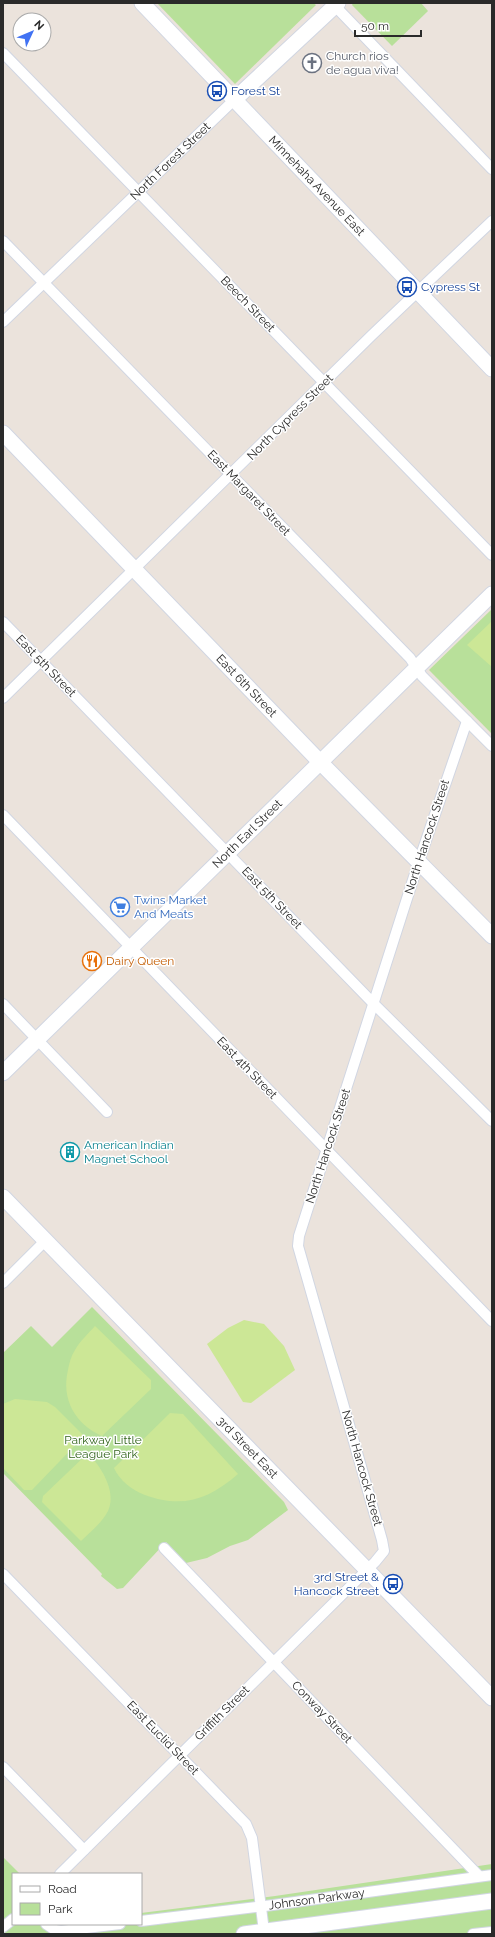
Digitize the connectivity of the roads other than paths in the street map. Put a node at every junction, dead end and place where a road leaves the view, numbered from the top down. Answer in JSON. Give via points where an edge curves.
{"nodes":[{"id":1,"x":142,"y":3,"type":"edge"},
{"id":2,"x":336,"y":5,"type":"edge"},
{"id":3,"x":3,"y":53,"type":"edge"},
{"id":4,"x":234,"y":100,"type":"junction"},
{"id":5,"x":492,"y":169,"type":"edge"},
{"id":6,"x":139,"y":192,"type":"junction"},
{"id":7,"x":492,"y":221,"type":"edge"},
{"id":8,"x":3,"y":241,"type":"edge"},
{"id":9,"x":44,"y":283,"type":"junction"},
{"id":10,"x":418,"y":291,"type":"junction"},
{"id":11,"x":3,"y":322,"type":"edge"},
{"id":12,"x":492,"y":369,"type":"edge"},
{"id":13,"x":324,"y":382,"type":"junction"},
{"id":14,"x":3,"y":433,"type":"edge"},
{"id":15,"x":231,"y":475,"type":"junction"},
{"id":16,"x":492,"y":555,"type":"edge"},
{"id":17,"x":134,"y":569,"type":"junction"},
{"id":18,"x":492,"y":594,"type":"edge"},
{"id":19,"x":3,"y":622,"type":"edge"},
{"id":20,"x":40,"y":661,"type":"junction"},
{"id":21,"x":416,"y":668,"type":"junction"},
{"id":22,"x":3,"y":698,"type":"edge"},
{"id":23,"x":467,"y":721,"type":"junction"},
{"id":24,"x":492,"y":746,"type":"edge"},
{"id":25,"x":321,"y":763,"type":"junction"},
{"id":26,"x":3,"y":815,"type":"edge"},
{"id":27,"x":229,"y":853,"type":"junction"},
{"id":28,"x":419,"y":861,"type":"junction"},
{"id":29,"x":492,"y":936,"type":"edge"},
{"id":30,"x":132,"y":949,"type":"junction"},
{"id":31,"x":373,"y":1003,"type":"junction"},
{"id":32,"x":3,"y":1004,"type":"edge"},
{"id":33,"x":37,"y":1040,"type":"junction"},
{"id":34,"x":3,"y":1073,"type":"edge"},
{"id":35,"x":107,"y":1112,"type":"dead end"},
{"id":36,"x":492,"y":1121,"type":"edge"},
{"id":37,"x":327,"y":1150,"type":"junction"},
{"id":38,"x":3,"y":1197,"type":"edge"},
{"id":39,"x":46,"y":1240,"type":"junction"},
{"id":40,"x":3,"y":1283,"type":"edge"},
{"id":41,"x":492,"y":1320,"type":"edge"},
{"id":42,"x":164,"y":1548,"type":"dead end"},
{"id":43,"x":367,"y":1570,"type":"junction"},
{"id":44,"x":3,"y":1574,"type":"edge"},
{"id":45,"x":274,"y":1662,"type":"junction"},
{"id":46,"x":492,"y":1698,"type":"edge"},
{"id":47,"x":179,"y":1755,"type":"junction"},
{"id":48,"x":3,"y":1767,"type":"edge"},
{"id":49,"x":84,"y":1850,"type":"junction"},
{"id":50,"x":61,"y":1873,"type":"edge"},
{"id":51,"x":492,"y":1875,"type":"edge"},
{"id":52,"x":480,"y":1876,"type":"junction"},
{"id":53,"x":492,"y":1901,"type":"edge"},
{"id":54,"x":260,"y":1906,"type":"junction"},
{"id":55,"x":12,"y":1919,"type":"edge"},
{"id":56,"x":142,"y":1921,"type":"edge"},
{"id":57,"x":48,"y":1925,"type":"edge"},
{"id":58,"x":113,"y":1925,"type":"edge"},
{"id":59,"x":3,"y":1927,"type":"edge"},
{"id":60,"x":492,"y":1932,"type":"edge"},
{"id":61,"x":264,"y":1933,"type":"edge"},
{"id":62,"x":244,"y":1934,"type":"edge"},
{"id":63,"x":473,"y":1934,"type":"edge"}],
"edges":[{"from":1,"to":4,"type":"street","name":"Minnehaha Avenue East"},
{"from":2,"to":4,"type":"street","name":"North Forest Street"},
{"from":2,"to":5,"type":"street"},
{"from":3,"to":6,"type":"street","name":"Beech Street"},
{"from":4,"to":6,"type":"street","name":"North Forest Street"},
{"from":4,"to":10,"type":"street","name":"Minnehaha Avenue East"},
{"from":6,"to":9,"type":"street","name":"North Forest Street"},
{"from":6,"to":13,"type":"street","name":"Beech Street"},
{"from":7,"to":10,"type":"street","name":"North Cypress Street"},
{"from":8,"to":9,"type":"street","name":"East Margaret Street"},
{"from":9,"to":11,"type":"street","name":"North Forest Street"},
{"from":9,"to":15,"type":"street","name":"East Margaret Street"},
{"from":10,"to":12,"type":"street","name":"Minnehaha Avenue East"},
{"from":10,"to":13,"type":"street","name":"North Cypress Street"},
{"from":13,"to":15,"type":"street","name":"North Cypress Street"},
{"from":13,"to":16,"type":"street","name":"Beech Street"},
{"from":14,"to":17,"type":"street","name":"East 6th Street"},
{"from":15,"to":17,"type":"street","name":"North Cypress Street"},
{"from":15,"to":21,"type":"street","name":"East Margaret Street","via":[[410,658]]},
{"from":17,"to":20,"type":"street","name":"North Cypress Street"},
{"from":17,"to":25,"type":"street","name":"East 6th Street"},
{"from":18,"to":21,"type":"street","name":"North Earl Street"},
{"from":19,"to":20,"type":"street","name":"East 5th Street"},
{"from":20,"to":22,"type":"street","name":"North Cypress Street"},
{"from":20,"to":27,"type":"street","name":"East 5th Street"},
{"from":21,"to":23,"type":"street","name":"East Margaret Street"},
{"from":21,"to":25,"type":"street","name":"North Earl Street"},
{"from":23,"to":24,"type":"street","name":"East Margaret Street"},
{"from":23,"to":28,"type":"street","name":"North Hancock Street"},
{"from":25,"to":27,"type":"street","name":"North Earl Street"},
{"from":25,"to":28,"type":"street","name":"East 6th Street"},
{"from":26,"to":30,"type":"street","name":"East 4th Street"},
{"from":27,"to":30,"type":"street","name":"North Earl Street"},
{"from":27,"to":31,"type":"street","name":"East 5th Street"},
{"from":28,"to":29,"type":"street","name":"East 6th Street"},
{"from":28,"to":31,"type":"street","name":"North Hancock Street"},
{"from":30,"to":33,"type":"street","name":"North Earl Street"},
{"from":30,"to":37,"type":"street","name":"East 4th Street"},
{"from":31,"to":36,"type":"street","name":"East 5th Street"},
{"from":31,"to":37,"type":"street","name":"North Hancock Street"},
{"from":32,"to":33,"type":"street"},
{"from":33,"to":34,"type":"street","name":"North Earl Street"},
{"from":33,"to":35,"type":"street"},
{"from":37,"to":41,"type":"street","name":"East 4th Street"},
{"from":37,"to":43,"type":"street","name":"North Hancock Street","via":[[298,1246],[384,1546],[382,1554]]},
{"from":38,"to":39,"type":"street","name":"3rd Street East"},
{"from":39,"to":40,"type":"street"},
{"from":39,"to":43,"type":"street","name":"3rd Street East"},
{"from":42,"to":45,"type":"street","name":"Conway Street"},
{"from":43,"to":45,"type":"street","name":"Griffith Street"},
{"from":43,"to":46,"type":"street","name":"3rd Street East"},
{"from":44,"to":47,"type":"street","name":"East Euclid Street"},
{"from":45,"to":47,"type":"street","name":"Griffith Street"},
{"from":45,"to":52,"type":"street","name":"Conway Street"},
{"from":47,"to":49,"type":"street","name":"Griffith Street"},
{"from":47,"to":54,"type":"street","name":"East Euclid Street","via":[[246,1824],[252,1838]]},
{"from":48,"to":49,"type":"street"},
{"from":49,"to":50,"type":"street","name":"Griffith Street"},
{"from":51,"to":52,"type":"street","name":"Johnson Parkway"},
{"from":52,"to":54,"type":"street","name":"Johnson Parkway"},
{"from":53,"to":61,"type":"street","name":"Johnson Parkway"},
{"from":54,"to":56,"type":"street","name":"Johnson Parkway"},
{"from":54,"to":61,"type":"street","name":"East Euclid Street"},
{"from":55,"to":59,"type":"street"},
{"from":57,"to":58,"type":"street","via":[[61,1932]]},
{"from":60,"to":63,"type":"street"},
{"from":61,"to":62,"type":"street","name":"Johnson Parkway"}]}
